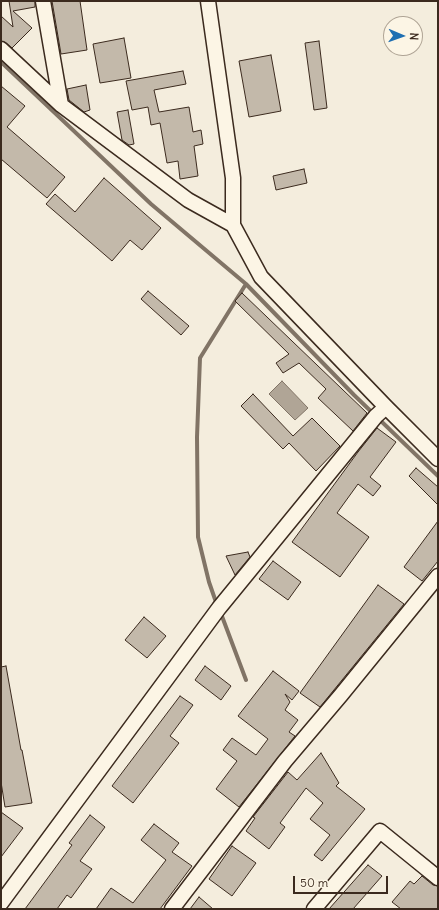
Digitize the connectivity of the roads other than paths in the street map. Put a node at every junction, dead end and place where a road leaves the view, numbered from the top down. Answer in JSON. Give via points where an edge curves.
{"nodes":[{"id":1,"x":43,"y":1,"type":"edge"},
{"id":2,"x":208,"y":1,"type":"edge"},
{"id":3,"x":1,"y":49,"type":"edge"},
{"id":4,"x":61,"y":105,"type":"junction"},
{"id":5,"x":234,"y":225,"type":"junction"},
{"id":6,"x":386,"y":407,"type":"junction"},
{"id":7,"x":438,"y":459,"type":"edge"},
{"id":8,"x":438,"y":576,"type":"edge"},
{"id":9,"x":438,"y":878,"type":"edge"},
{"id":10,"x":1,"y":903,"type":"edge"},
{"id":11,"x":172,"y":909,"type":"edge"},
{"id":12,"x":314,"y":909,"type":"edge"}],
"edges":[{"from":1,"to":4,"type":"street"},
{"from":2,"to":5,"type":"street","via":[[233,178]]},
{"from":3,"to":4,"type":"street"},
{"from":4,"to":5,"type":"street","via":[[188,200]]},
{"from":5,"to":6,"type":"street","via":[[261,277]]},
{"from":6,"to":7,"type":"street"},
{"from":6,"to":10,"type":"street","via":[[219,608]]},
{"from":8,"to":11,"type":"street","via":[[285,761]]},
{"from":9,"to":12,"type":"street","via":[[380,831]]}]}
